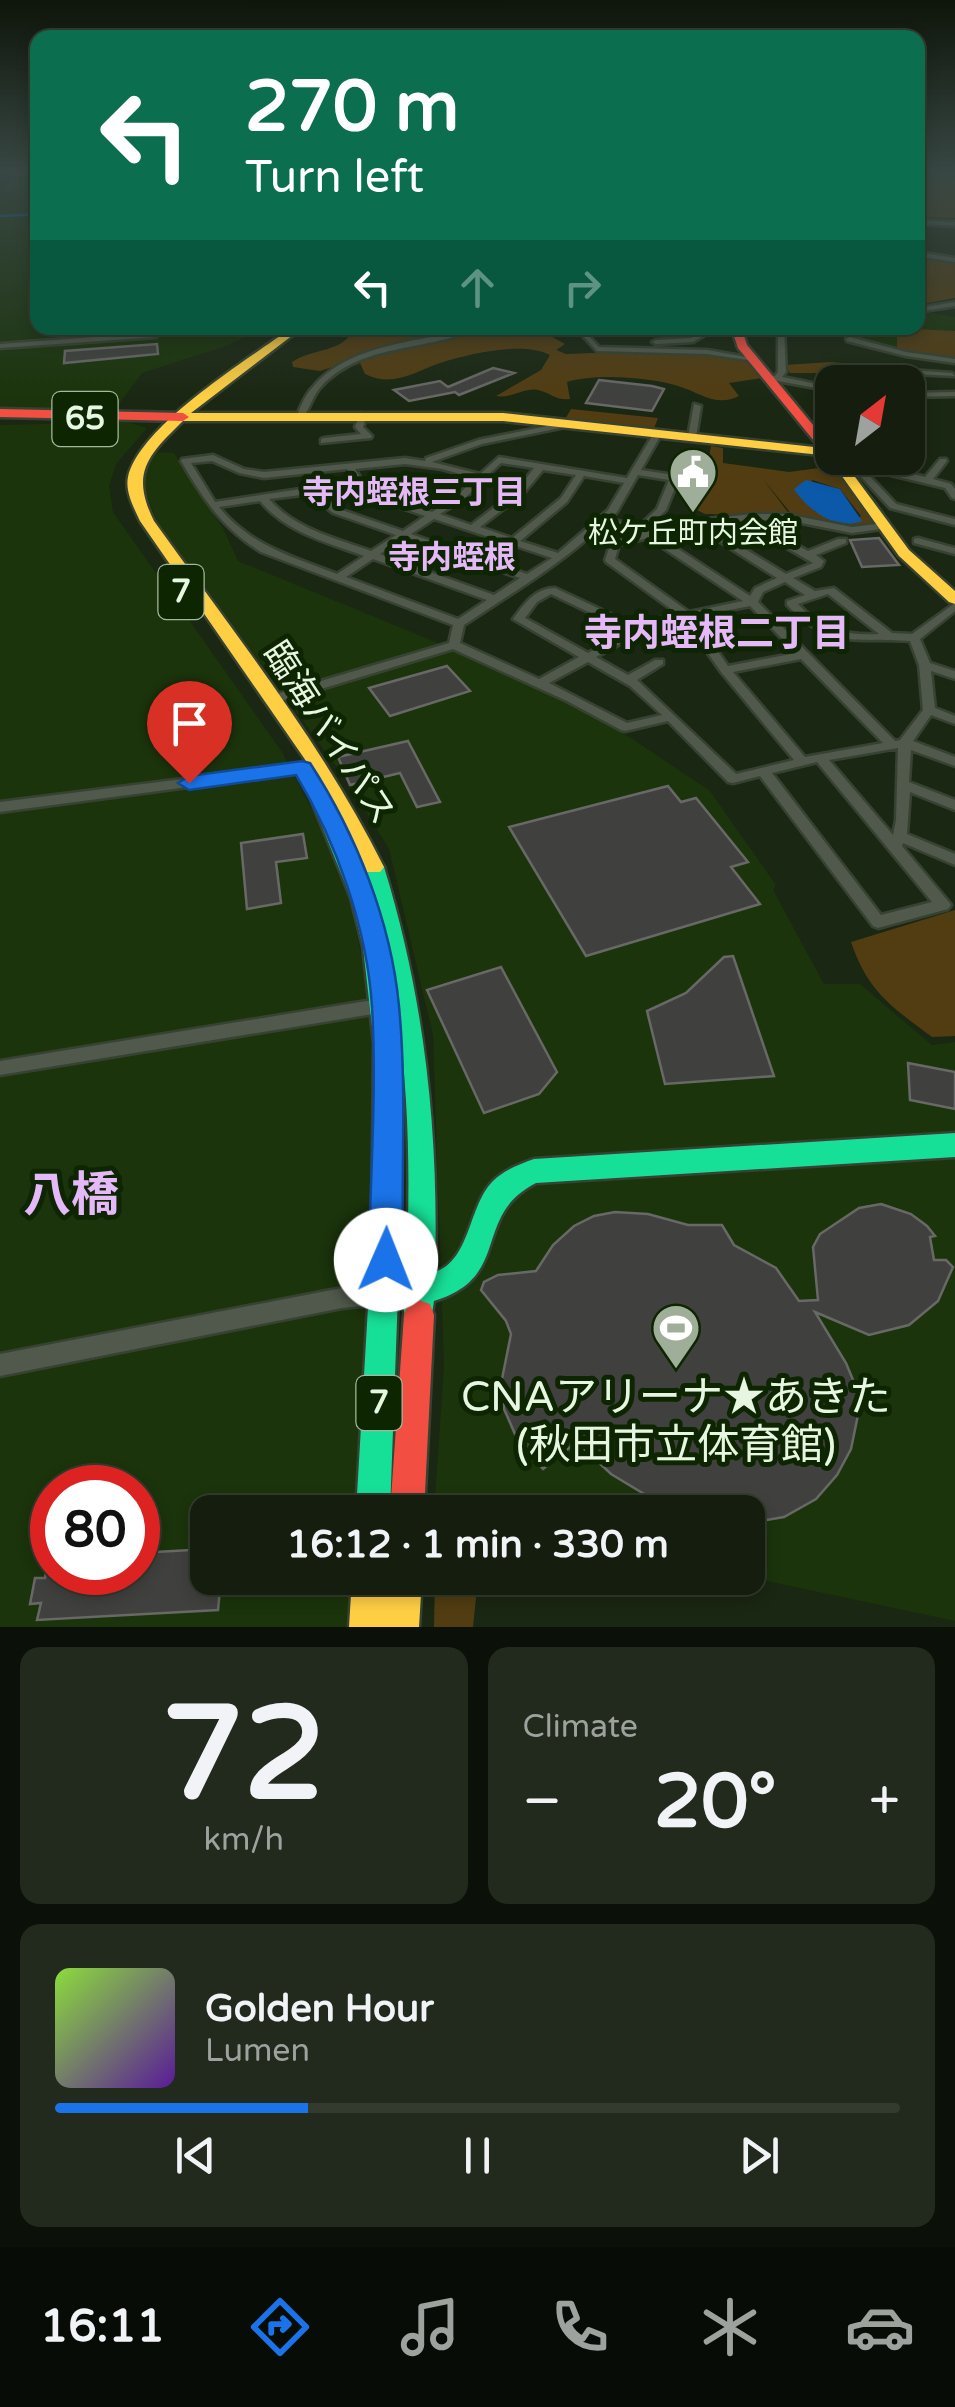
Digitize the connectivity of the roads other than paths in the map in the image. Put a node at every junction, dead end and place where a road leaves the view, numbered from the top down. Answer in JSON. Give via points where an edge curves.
{"nodes":[{"id":1,"x":927,"y":247,"type":"edge"},
{"id":2,"x":955,"y":250,"type":"edge"},
{"id":3,"x":925,"y":255,"type":"edge"},
{"id":4,"x":955,"y":260,"type":"edge"},
{"id":5,"x":955,"y":304,"type":"edge"},
{"id":6,"x":925,"y":309,"type":"edge"},
{"id":7,"x":925,"y":311,"type":"edge"},
{"id":8,"x":955,"y":316,"type":"edge"},
{"id":9,"x":153,"y":335,"type":"edge"},
{"id":10,"x":278,"y":335,"type":"edge"},
{"id":11,"x":288,"y":335,"type":"edge"},
{"id":12,"x":445,"y":335,"type":"edge"},
{"id":13,"x":581,"y":335,"type":"edge"},
{"id":14,"x":701,"y":335,"type":"edge"},
{"id":15,"x":742,"y":335,"type":"edge"},
{"id":16,"x":781,"y":335,"type":"edge"},
{"id":17,"x":850,"y":338,"type":"dead end"},
{"id":18,"x":590,"y":342,"type":"junction"},
{"id":19,"x":0,"y":346,"type":"edge"},
{"id":20,"x":754,"y":359,"type":"junction"},
{"id":21,"x":952,"y":360,"type":"edge"},
{"id":22,"x":925,"y":373,"type":"edge"},
{"id":23,"x":952,"y":375,"type":"junction"},
{"id":24,"x":775,"y":377,"type":"junction"},
{"id":25,"x":815,"y":385,"type":"edge"},
{"id":26,"x":955,"y":391,"type":"edge"},
{"id":27,"x":925,"y":394,"type":"edge"},
{"id":28,"x":698,"y":406,"type":"dead end"},
{"id":29,"x":0,"y":414,"type":"edge"},
{"id":30,"x":301,"y":415,"type":"junction"},
{"id":31,"x":363,"y":415,"type":"junction"},
{"id":32,"x":177,"y":417,"type":"junction"},
{"id":33,"x":0,"y":422,"type":"edge"},
{"id":34,"x":567,"y":424,"type":"junction"},
{"id":35,"x":815,"y":424,"type":"edge"},
{"id":36,"x":658,"y":433,"type":"junction"},
{"id":37,"x":692,"y":437,"type":"junction"},
{"id":38,"x":324,"y":441,"type":"dead end"},
{"id":39,"x":815,"y":445,"type":"edge"},
{"id":40,"x":421,"y":462,"type":"junction"},
{"id":41,"x":943,"y":462,"type":"dead end"},
{"id":42,"x":348,"y":465,"type":"junction"},
{"id":43,"x":541,"y":466,"type":"junction"},
{"id":44,"x":582,"y":472,"type":"junction"},
{"id":45,"x":852,"y":475,"type":"edge"},
{"id":46,"x":863,"y":475,"type":"edge"},
{"id":47,"x":908,"y":475,"type":"edge"},
{"id":48,"x":633,"y":476,"type":"junction"},
{"id":49,"x":484,"y":478,"type":"junction"},
{"id":50,"x":928,"y":480,"type":"junction"},
{"id":51,"x":360,"y":484,"type":"junction"},
{"id":52,"x":311,"y":492,"type":"junction"},
{"id":53,"x":462,"y":496,"type":"junction"},
{"id":54,"x":955,"y":496,"type":"edge"},
{"id":55,"x":263,"y":498,"type":"junction"},
{"id":56,"x":212,"y":505,"type":"junction"},
{"id":57,"x":434,"y":515,"type":"junction"},
{"id":58,"x":752,"y":517,"type":"junction"},
{"id":59,"x":602,"y":520,"type":"junction"},
{"id":60,"x":955,"y":522,"type":"edge"},
{"id":61,"x":696,"y":523,"type":"junction"},
{"id":62,"x":885,"y":526,"type":"junction"},
{"id":63,"x":474,"y":528,"type":"junction"},
{"id":64,"x":646,"y":532,"type":"junction"},
{"id":65,"x":586,"y":534,"type":"junction"},
{"id":66,"x":403,"y":535,"type":"junction"},
{"id":67,"x":842,"y":541,"type":"dead end"},
{"id":68,"x":918,"y":541,"type":"dead end"},
{"id":69,"x":514,"y":542,"type":"junction"},
{"id":70,"x":615,"y":543,"type":"junction"},
{"id":71,"x":955,"y":552,"type":"edge"},
{"id":72,"x":807,"y":555,"type":"junction"},
{"id":73,"x":372,"y":556,"type":"junction"},
{"id":74,"x":560,"y":557,"type":"junction"},
{"id":75,"x":338,"y":577,"type":"junction"},
{"id":76,"x":530,"y":578,"type":"junction"},
{"id":77,"x":785,"y":578,"type":"junction"},
{"id":78,"x":812,"y":594,"type":"junction"},
{"id":79,"x":495,"y":600,"type":"junction"},
{"id":80,"x":752,"y":602,"type":"junction"},
{"id":81,"x":955,"y":602,"type":"edge"},
{"id":82,"x":687,"y":615,"type":"junction"},
{"id":83,"x":459,"y":624,"type":"junction"},
{"id":84,"x":635,"y":630,"type":"junction"},
{"id":85,"x":888,"y":636,"type":"junction"},
{"id":86,"x":914,"y":638,"type":"junction"},
{"id":87,"x":454,"y":645,"type":"junction"},
{"id":88,"x":804,"y":654,"type":"junction"},
{"id":89,"x":586,"y":658,"type":"junction"},
{"id":90,"x":659,"y":662,"type":"dead end"},
{"id":91,"x":925,"y":665,"type":"junction"},
{"id":92,"x":725,"y":670,"type":"junction"},
{"id":93,"x":955,"y":675,"type":"edge"},
{"id":94,"x":628,"y":680,"type":"junction"},
{"id":95,"x":540,"y":684,"type":"junction"},
{"id":96,"x":274,"y":699,"type":"junction"},
{"id":97,"x":929,"y":710,"type":"junction"},
{"id":98,"x":671,"y":717,"type":"junction"},
{"id":99,"x":955,"y":720,"type":"edge"},
{"id":100,"x":898,"y":744,"type":"junction"},
{"id":101,"x":820,"y":756,"type":"junction"},
{"id":102,"x":802,"y":761,"type":"junction"},
{"id":103,"x":955,"y":762,"type":"edge"},
{"id":104,"x":310,"y":767,"type":"junction"},
{"id":105,"x":763,"y":771,"type":"junction"},
{"id":106,"x":905,"y":785,"type":"junction"},
{"id":107,"x":955,"y":806,"type":"edge"},
{"id":108,"x":0,"y":807,"type":"edge"},
{"id":109,"x":898,"y":840,"type":"junction"},
{"id":110,"x":955,"y":860,"type":"edge"},
{"id":111,"x":386,"y":1005,"type":"junction"},
{"id":112,"x":0,"y":1068,"type":"edge"},
{"id":113,"x":955,"y":1145,"type":"edge"},
{"id":114,"x":417,"y":1290,"type":"junction"},
{"id":115,"x":385,"y":1294,"type":"junction"},
{"id":116,"x":0,"y":1365,"type":"edge"},
{"id":117,"x":374,"y":1495,"type":"edge"},
{"id":118,"x":408,"y":1495,"type":"edge"},
{"id":119,"x":369,"y":1595,"type":"edge"},
{"id":120,"x":403,"y":1595,"type":"edge"},
{"id":121,"x":367,"y":1627,"type":"edge"},
{"id":122,"x":401,"y":1627,"type":"edge"}],
"edges":[{"from":1,"to":2,"type":"street"},
{"from":3,"to":4,"type":"street"},
{"from":5,"to":6,"type":"street"},
{"from":7,"to":8,"type":"street"},
{"from":9,"to":19,"type":"street"},
{"from":10,"to":32,"type":"main road","name":"臨海バイパス","number":"7"},
{"from":11,"to":32,"type":"main road","name":"臨海バイパス","number":"7"},
{"from":12,"to":30,"type":"street","via":[[340,368],[316,383]]},
{"from":13,"to":18,"type":"street"},
{"from":14,"to":18,"type":"street","via":[[673,343]]},
{"from":15,"to":20,"type":"main road"},
{"from":16,"to":24,"type":"street","via":[[782,372]]},
{"from":17,"to":21,"type":"street"},
{"from":18,"to":20,"type":"street","via":[[597,349]]},
{"from":20,"to":24,"type":"main road"},
{"from":21,"to":23,"type":"street"},
{"from":22,"to":23,"type":"street"},
{"from":23,"to":26,"type":"street"},
{"from":24,"to":25,"type":"street"},
{"from":24,"to":35,"type":"main road"},
{"from":26,"to":27,"type":"street"},
{"from":28,"to":37,"type":"street"},
{"from":29,"to":32,"type":"main road","number":"65"},
{"from":30,"to":31,"type":"main road"},
{"from":30,"to":32,"type":"main road"},
{"from":31,"to":34,"type":"main road"},
{"from":31,"to":38,"type":"street","via":[[359,427],[368,436]]},
{"from":32,"to":33,"type":"main road","number":"65"},
{"from":32,"to":96,"type":"main road","name":"臨海バイパス","number":"7","via":[[148,447],[134,491],[147,522]]},
{"from":32,"to":104,"type":"main road","name":"臨海バイパス","number":"7","via":[[131,454],[120,493],[146,543]]},
{"from":34,"to":36,"type":"main road"},
{"from":34,"to":40,"type":"street"},
{"from":36,"to":37,"type":"main road"},
{"from":36,"to":48,"type":"street"},
{"from":37,"to":39,"type":"main road"},
{"from":40,"to":42,"type":"street"},
{"from":40,"to":49,"type":"street"},
{"from":41,"to":50,"type":"street"},
{"from":42,"to":51,"type":"street"},
{"from":42,"to":56,"type":"street","via":[[264,475],[213,458],[186,462]]},
{"from":43,"to":44,"type":"street"},
{"from":43,"to":49,"type":"street","via":[[499,460]]},
{"from":43,"to":63,"type":"street"},
{"from":44,"to":48,"type":"street"},
{"from":44,"to":69,"type":"street","via":[[564,500]]},
{"from":45,"to":62,"type":"main road"},
{"from":46,"to":60,"type":"street","via":[[894,506]]},
{"from":47,"to":50,"type":"street"},
{"from":48,"to":59,"type":"street"},
{"from":48,"to":64,"type":"street","via":[[674,478]]},
{"from":49,"to":53,"type":"street"},
{"from":50,"to":54,"type":"street","via":[[948,486]]},
{"from":51,"to":52,"type":"street"},
{"from":51,"to":53,"type":"street","via":[[398,479]]},
{"from":51,"to":57,"type":"street"},
{"from":52,"to":55,"type":"street"},
{"from":52,"to":66,"type":"street","via":[[336,511]]},
{"from":53,"to":57,"type":"street"},
{"from":55,"to":56,"type":"street"},
{"from":55,"to":73,"type":"street","via":[[302,530]]},
{"from":56,"to":75,"type":"street","via":[[240,536]]},
{"from":57,"to":63,"type":"street"},
{"from":57,"to":66,"type":"street"},
{"from":58,"to":61,"type":"street"},
{"from":58,"to":62,"type":"street","via":[[852,530]]},
{"from":58,"to":72,"type":"street"},
{"from":59,"to":64,"type":"street"},
{"from":59,"to":65,"type":"street"},
{"from":61,"to":64,"type":"street"},
{"from":61,"to":77,"type":"street"},
{"from":62,"to":81,"type":"main road"},
{"from":63,"to":69,"type":"street"},
{"from":64,"to":70,"type":"street"},
{"from":64,"to":80,"type":"street"},
{"from":65,"to":70,"type":"street"},
{"from":65,"to":74,"type":"street"},
{"from":66,"to":73,"type":"street"},
{"from":66,"to":76,"type":"street"},
{"from":67,"to":72,"type":"street"},
{"from":68,"to":71,"type":"street"},
{"from":69,"to":74,"type":"street"},
{"from":70,"to":82,"type":"street","via":[[610,560]]},
{"from":72,"to":77,"type":"street","via":[[817,565]]},
{"from":73,"to":75,"type":"street"},
{"from":73,"to":79,"type":"street"},
{"from":74,"to":76,"type":"street"},
{"from":75,"to":83,"type":"street"},
{"from":76,"to":79,"type":"street"},
{"from":77,"to":78,"type":"street"},
{"from":77,"to":80,"type":"street","via":[[759,590]]},
{"from":78,"to":85,"type":"street","via":[[830,590]]},
{"from":78,"to":85,"type":"street","via":[[791,603],[837,637]]},
{"from":79,"to":83,"type":"street"},
{"from":80,"to":82,"type":"street"},
{"from":80,"to":88,"type":"street"},
{"from":81,"to":86,"type":"street"},
{"from":82,"to":84,"type":"street"},
{"from":82,"to":92,"type":"street"},
{"from":83,"to":87,"type":"street"},
{"from":84,"to":89,"type":"street"},
{"from":84,"to":89,"type":"street","via":[[552,590],[520,615]]},
{"from":85,"to":86,"type":"street"},
{"from":86,"to":91,"type":"street"},
{"from":87,"to":95,"type":"street"},
{"from":87,"to":96,"type":"street"},
{"from":88,"to":92,"type":"street"},
{"from":88,"to":100,"type":"street"},
{"from":89,"to":94,"type":"street"},
{"from":89,"to":95,"type":"street"},
{"from":90,"to":94,"type":"street"},
{"from":91,"to":93,"type":"street"},
{"from":91,"to":97,"type":"street"},
{"from":92,"to":102,"type":"street"},
{"from":94,"to":98,"type":"street"},
{"from":95,"to":98,"type":"street","via":[[625,728]]},
{"from":96,"to":104,"type":"main road","name":"臨海バイパス","number":"7"},
{"from":97,"to":99,"type":"street"},
{"from":97,"to":100,"type":"street"},
{"from":98,"to":105,"type":"street","via":[[733,779]]},
{"from":100,"to":101,"type":"street"},
{"from":100,"to":103,"type":"street"},
{"from":100,"to":106,"type":"street"},
{"from":101,"to":102,"type":"street"},
{"from":101,"to":109,"type":"street"},
{"from":102,"to":105,"type":"street"},
{"from":104,"to":108,"type":"street"},
{"from":104,"to":111,"type":"main road","name":"臨海バイパス","number":"7","via":[[352,866]]},
{"from":104,"to":114,"type":"main road","name":"臨海バイパス","number":"7","via":[[348,813],[373,866],[410,1005],[419,1091]]},
{"from":105,"to":109,"type":"street","via":[[878,922],[942,905]]},
{"from":106,"to":107,"type":"street"},
{"from":106,"to":109,"type":"street"},
{"from":109,"to":110,"type":"street"},
{"from":111,"to":112,"type":"street"},
{"from":111,"to":115,"type":"main road","name":"臨海バイパス","number":"7"},
{"from":113,"to":114,"type":"main road","via":[[534,1171],[497,1194],[464,1274],[448,1285]]},
{"from":114,"to":115,"type":"main road"},
{"from":114,"to":118,"type":"main road","name":"臨海バイパス","number":"7"},
{"from":115,"to":116,"type":"street"},
{"from":115,"to":117,"type":"main road","name":"臨海バイパス","number":"7"},
{"from":119,"to":121,"type":"main road"},
{"from":120,"to":122,"type":"main road"}]}
